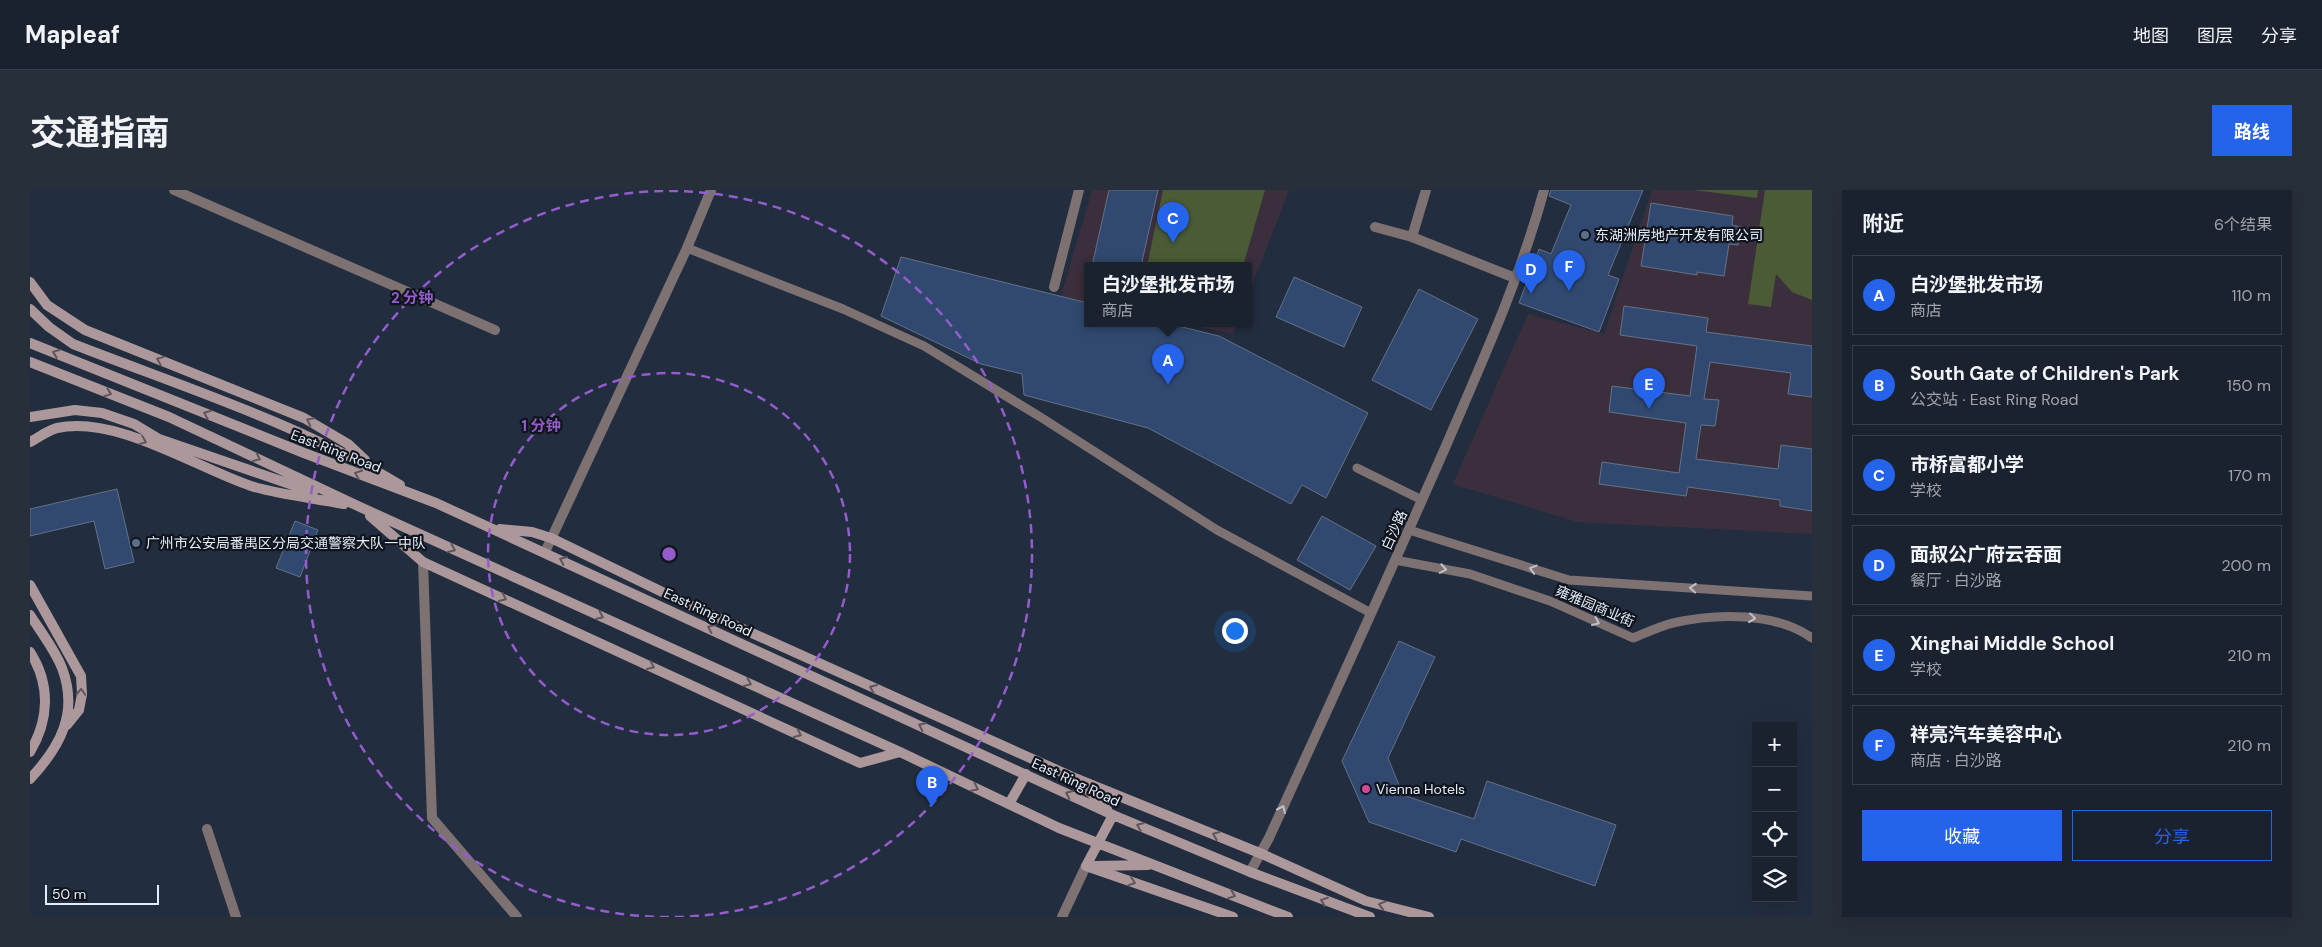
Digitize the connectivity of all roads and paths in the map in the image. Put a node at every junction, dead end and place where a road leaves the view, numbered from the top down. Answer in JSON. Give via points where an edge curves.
{"nodes":[{"id":1,"x":174,"y":190,"type":"edge"},
{"id":2,"x":711,"y":190,"type":"edge"},
{"id":3,"x":1079,"y":190,"type":"edge"},
{"id":4,"x":1426,"y":190,"type":"edge"},
{"id":5,"x":1544,"y":190,"type":"edge"},
{"id":6,"x":1375,"y":227,"type":"dead end"},
{"id":7,"x":1412,"y":236,"type":"junction"},
{"id":8,"x":687,"y":248,"type":"junction"},
{"id":9,"x":1515,"y":278,"type":"junction"},
{"id":10,"x":30,"y":282,"type":"edge"},
{"id":11,"x":1054,"y":287,"type":"dead end"},
{"id":12,"x":30,"y":309,"type":"edge"},
{"id":13,"x":495,"y":330,"type":"dead end"},
{"id":14,"x":30,"y":343,"type":"edge"},
{"id":15,"x":30,"y":362,"type":"edge"},
{"id":16,"x":35,"y":416,"type":"edge"},
{"id":17,"x":30,"y":422,"type":"edge"},
{"id":18,"x":30,"y":442,"type":"edge"},
{"id":19,"x":1357,"y":468,"type":"dead end"},
{"id":20,"x":377,"y":471,"type":"junction"},
{"id":21,"x":1422,"y":500,"type":"junction"},
{"id":22,"x":436,"y":503,"type":"junction"},
{"id":23,"x":360,"y":508,"type":"junction"},
{"id":24,"x":492,"y":529,"type":"junction"},
{"id":25,"x":1409,"y":530,"type":"junction"},
{"id":26,"x":551,"y":538,"type":"junction"},
{"id":27,"x":545,"y":552,"type":"junction"},
{"id":28,"x":1395,"y":560,"type":"junction"},
{"id":29,"x":423,"y":562,"type":"junction"},
{"id":30,"x":30,"y":585,"type":"edge"},
{"id":31,"x":1812,"y":596,"type":"edge"},
{"id":32,"x":1371,"y":613,"type":"junction"},
{"id":33,"x":30,"y":615,"type":"edge"},
{"id":34,"x":1812,"y":638,"type":"edge"},
{"id":35,"x":32,"y":655,"type":"edge"},
{"id":36,"x":61,"y":734,"type":"junction"},
{"id":37,"x":30,"y":752,"type":"edge"},
{"id":38,"x":900,"y":752,"type":"junction"},
{"id":39,"x":1026,"y":774,"type":"junction"},
{"id":40,"x":30,"y":779,"type":"edge"},
{"id":41,"x":1078,"y":779,"type":"junction"},
{"id":42,"x":1009,"y":804,"type":"junction"},
{"id":43,"x":1113,"y":815,"type":"junction"},
{"id":44,"x":207,"y":829,"type":"dead end"},
{"id":45,"x":1098,"y":843,"type":"junction"},
{"id":46,"x":1262,"y":854,"type":"junction"},
{"id":47,"x":1154,"y":865,"type":"junction"},
{"id":48,"x":1086,"y":866,"type":"junction"},
{"id":49,"x":1250,"y":872,"type":"junction"},
{"id":50,"x":236,"y":917,"type":"edge"},
{"id":51,"x":517,"y":917,"type":"edge"},
{"id":52,"x":1062,"y":917,"type":"edge"},
{"id":53,"x":1233,"y":917,"type":"edge"},
{"id":54,"x":1288,"y":917,"type":"edge"},
{"id":55,"x":1370,"y":917,"type":"edge"},
{"id":56,"x":1429,"y":917,"type":"edge"}],
"edges":[{"from":1,"to":13,"type":"street"},
{"from":2,"to":8,"type":"street"},
{"from":3,"to":11,"type":"street"},
{"from":4,"to":7,"type":"street"},
{"from":5,"to":9,"type":"street","name":"白沙路"},
{"from":6,"to":7,"type":"street"},
{"from":7,"to":9,"type":"street"},
{"from":8,"to":26,"type":"street"},
{"from":8,"to":32,"type":"lane","via":[[843,308],[924,346],[1217,530]]},
{"from":9,"to":21,"type":"street","name":"白沙路"},
{"from":20,"to":10,"type":"main road","one_way":true,"via":[[348,444],[304,418],[85,330],[47,305]]},
{"from":12,"to":20,"type":"main road","via":[[73,344],[294,430]]},
{"from":22,"to":14,"type":"main road","name":"East Ring Road","one_way":true},
{"from":15,"to":23,"type":"main road","one_way":true,"via":[[169,417]]},
{"from":16,"to":17,"type":"main road"},
{"from":16,"to":23,"type":"main road","via":[[75,410],[102,413],[134,424],[159,439]]},
{"from":18,"to":23,"type":"main road","one_way":true,"via":[[55,429],[76,426],[99,428],[128,435],[252,486]]},
{"from":19,"to":21,"type":"lane"},
{"from":20,"to":22,"type":"main road"},
{"from":21,"to":25,"type":"street","name":"白沙路"},
{"from":22,"to":24,"type":"main road","name":"East Ring Road"},
{"from":23,"to":29,"type":"main road"},
{"from":23,"to":38,"type":"main road","one_way":true},
{"from":24,"to":26,"type":"main road","via":[[532,532]]},
{"from":24,"to":27,"type":"main road","name":"East Ring Road"},
{"from":25,"to":28,"type":"street","name":"白沙路"},
{"from":31,"to":25,"type":"lane","name":"雍雅园商业街","one_way":true,"via":[[1569,580]]},
{"from":26,"to":27,"type":"street"},
{"from":41,"to":26,"type":"main road","one_way":true,"via":[[685,603]]},
{"from":39,"to":27,"type":"main road","name":"East Ring Road","one_way":true},
{"from":28,"to":32,"type":"street","name":"白沙路"},
{"from":28,"to":34,"type":"lane","name":"雍雅园商业街","one_way":true,"via":[[1470,574],[1550,601],[1633,638],[1672,623],[1723,615],[1761,619],[1801,631]]},
{"from":29,"to":38,"type":"main road","one_way":true,"via":[[860,762]]},
{"from":29,"to":51,"type":"street","via":[[432,818]]},
{"from":36,"to":30,"type":"main road","one_way":true,"via":[[79,710],[81,676]]},
{"from":46,"to":32,"type":"street","name":"白沙路","one_way":true},
{"from":33,"to":36,"type":"main road","via":[[62,667],[68,689],[68,716]]},
{"from":35,"to":37,"type":"main road","via":[[40,670],[46,714]]},
{"from":36,"to":40,"type":"main road","via":[[46,762]]},
{"from":38,"to":42,"type":"main road","one_way":true},
{"from":39,"to":42,"type":"main road"},
{"from":43,"to":39,"type":"main road","name":"East Ring Road","one_way":true},
{"from":41,"to":43,"type":"main road"},
{"from":46,"to":41,"type":"main road","one_way":true},
{"from":42,"to":45,"type":"main road"},
{"from":43,"to":45,"type":"main road"},
{"from":49,"to":43,"type":"main road","name":"East Ring Road","one_way":true},
{"from":44,"to":50,"type":"street"},
{"from":45,"to":47,"type":"main road"},
{"from":45,"to":48,"type":"main road"},
{"from":46,"to":49,"type":"street","name":"白沙路"},
{"from":56,"to":46,"type":"main road","one_way":true,"via":[[1366,901]]},
{"from":47,"to":48,"type":"main road"},
{"from":47,"to":54,"type":"main road","one_way":true},
{"from":48,"to":52,"type":"street"},
{"from":48,"to":53,"type":"main road","one_way":true},
{"from":55,"to":49,"type":"main road","name":"East Ring Road","one_way":true}]}
